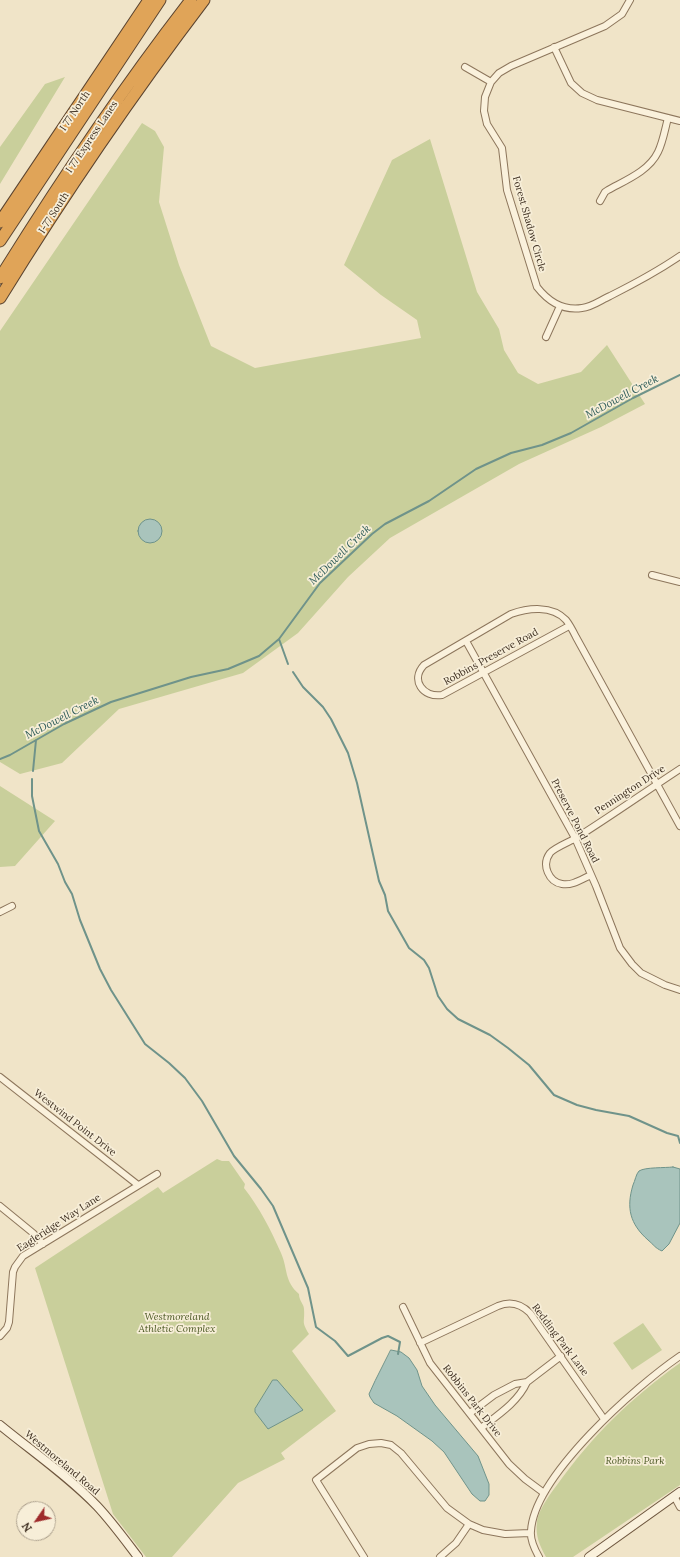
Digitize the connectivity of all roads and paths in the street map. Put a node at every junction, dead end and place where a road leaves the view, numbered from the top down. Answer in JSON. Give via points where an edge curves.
{"nodes":[{"id":1,"x":149,"y":0,"type":"edge"},
{"id":2,"x":160,"y":0,"type":"edge"},
{"id":3,"x":190,"y":0,"type":"edge"},
{"id":4,"x":204,"y":0,"type":"edge"},
{"id":5,"x":630,"y":0,"type":"edge"},
{"id":6,"x":554,"y":47,"type":"junction"},
{"id":7,"x":166,"y":50,"type":"junction"},
{"id":8,"x":465,"y":67,"type":"dead end"},
{"id":9,"x":491,"y":82,"type":"junction"},
{"id":10,"x":668,"y":118,"type":"junction"},
{"id":11,"x":680,"y":121,"type":"edge"},
{"id":12,"x":102,"y":122,"type":"junction"},
{"id":13,"x":600,"y":201,"type":"dead end"},
{"id":14,"x":0,"y":222,"type":"edge"},
{"id":15,"x":0,"y":241,"type":"edge"},
{"id":16,"x":680,"y":256,"type":"edge"},
{"id":17,"x":0,"y":278,"type":"edge"},
{"id":18,"x":0,"y":298,"type":"edge"},
{"id":19,"x":560,"y":306,"type":"junction"},
{"id":20,"x":546,"y":337,"type":"dead end"},
{"id":21,"x":652,"y":575,"type":"dead end"},
{"id":22,"x":680,"y":582,"type":"edge"},
{"id":23,"x":569,"y":626,"type":"junction"},
{"id":24,"x":466,"y":641,"type":"junction"},
{"id":25,"x":483,"y":672,"type":"junction"},
{"id":26,"x":680,"y":769,"type":"edge"},
{"id":27,"x":657,"y":785,"type":"junction"},
{"id":28,"x":680,"y":826,"type":"edge"},
{"id":29,"x":574,"y":838,"type":"junction"},
{"id":30,"x":591,"y":875,"type":"junction"},
{"id":31,"x":12,"y":906,"type":"dead end"},
{"id":32,"x":0,"y":912,"type":"edge"},
{"id":33,"x":680,"y":990,"type":"edge"},
{"id":34,"x":0,"y":1077,"type":"edge"},
{"id":35,"x":157,"y":1174,"type":"dead end"},
{"id":36,"x":138,"y":1186,"type":"junction"},
{"id":37,"x":0,"y":1206,"type":"edge"},
{"id":38,"x":43,"y":1244,"type":"junction"},
{"id":39,"x":403,"y":1307,"type":"dead end"},
{"id":40,"x":0,"y":1335,"type":"edge"},
{"id":41,"x":420,"y":1342,"type":"junction"},
{"id":42,"x":561,"y":1356,"type":"junction"},
{"id":43,"x":680,"y":1356,"type":"edge"},
{"id":44,"x":526,"y":1382,"type":"junction"},
{"id":45,"x":470,"y":1414,"type":"junction"},
{"id":46,"x":604,"y":1419,"type":"junction"},
{"id":47,"x":0,"y":1426,"type":"edge"},
{"id":48,"x":482,"y":1428,"type":"junction"},
{"id":49,"x":544,"y":1493,"type":"junction"},
{"id":50,"x":677,"y":1494,"type":"edge"},
{"id":51,"x":680,"y":1507,"type":"edge"},
{"id":52,"x":469,"y":1524,"type":"junction"},
{"id":53,"x":530,"y":1533,"type":"junction"},
{"id":54,"x":138,"y":1557,"type":"edge"},
{"id":55,"x":364,"y":1557,"type":"edge"},
{"id":56,"x":440,"y":1557,"type":"edge"},
{"id":57,"x":539,"y":1557,"type":"edge"},
{"id":58,"x":589,"y":1557,"type":"edge"}],
"edges":[{"from":1,"to":14,"type":"highway","name":"I 77 North"},
{"from":2,"to":15,"type":"highway","name":"I 77 Express Lanes"},
{"from":3,"to":12,"type":"highway","name":"I 77 Express Lanes"},
{"from":4,"to":7,"type":"highway"},
{"from":5,"to":6,"type":"street","via":[[624,11],[605,26]]},
{"from":6,"to":9,"type":"street","via":[[504,70]]},
{"from":6,"to":10,"type":"street","via":[[571,83],[582,93],[597,100]]},
{"from":7,"to":12,"type":"highway"},
{"from":7,"to":18,"type":"highway","name":"I-77 South","via":[[84,166]]},
{"from":8,"to":9,"type":"street"},
{"from":9,"to":19,"type":"street","name":"Forest Shadow Circle","via":[[485,97],[485,118],[502,148],[507,190],[531,270],[537,287]]},
{"from":10,"to":11,"type":"street"},
{"from":10,"to":13,"type":"street","via":[[654,159],[643,170],[608,190]]},
{"from":12,"to":17,"type":"highway","name":"I 77 Express Lanes"},
{"from":16,"to":19,"type":"street","name":"Forest Shadow Circle","via":[[589,307],[574,309]]},
{"from":19,"to":20,"type":"street"},
{"from":21,"to":22,"type":"street"},
{"from":23,"to":24,"type":"street","name":"Robbins Preserve Road","via":[[554,612],[524,610],[511,614]]},
{"from":23,"to":25,"type":"street","name":"Robbins Preserve Road"},
{"from":23,"to":27,"type":"street","name":"Robbins Preserve Road"},
{"from":24,"to":25,"type":"street","name":"Preserve Pond Road"},
{"from":24,"to":25,"type":"street","name":"Robbins Preserve Road","via":[[420,668],[420,686],[428,695],[442,695]]},
{"from":25,"to":29,"type":"street","name":"Preserve Pond Road"},
{"from":26,"to":27,"type":"street","name":"Pennington Drive"},
{"from":27,"to":28,"type":"street","name":"Robbins Preserve Road"},
{"from":27,"to":29,"type":"street","name":"Pennington Drive"},
{"from":29,"to":30,"type":"street","name":"Preserve Pond Road"},
{"from":29,"to":30,"type":"street","name":"Pennington Drive","via":[[550,852],[546,861],[546,871],[552,879],[562,884],[571,884]]},
{"from":30,"to":33,"type":"street","name":"Preserve Pond Road","via":[[614,937],[626,956],[641,973]]},
{"from":31,"to":32,"type":"street"},
{"from":34,"to":36,"type":"street","name":"Westwind Point Drive"},
{"from":35,"to":36,"type":"street","name":"Eagleridge Way Lane"},
{"from":36,"to":38,"type":"street","name":"Eagleridge Way Lane"},
{"from":37,"to":38,"type":"street","via":[[33,1232]]},
{"from":38,"to":40,"type":"street","name":"Eagleridge Way Lane","via":[[23,1256],[15,1267],[9,1322]]},
{"from":39,"to":41,"type":"street","name":"Robbins Park Drive"},
{"from":41,"to":42,"type":"street","name":"Redding Park Lane","via":[[498,1306],[513,1303],[530,1313]]},
{"from":41,"to":45,"type":"street","name":"Robbins Park Drive","via":[[430,1363]]},
{"from":42,"to":44,"type":"street"},
{"from":42,"to":46,"type":"street","name":"Redding Park Lane"},
{"from":43,"to":46,"type":"street"},
{"from":44,"to":45,"type":"street","via":[[515,1384],[494,1395]]},
{"from":44,"to":48,"type":"street","via":[[522,1392]]},
{"from":45,"to":48,"type":"street","name":"Robbins Park Drive"},
{"from":46,"to":49,"type":"street","via":[[572,1454]]},
{"from":47,"to":54,"type":"street","name":"Westmoreland Road","via":[[54,1467],[83,1493],[106,1516]]},
{"from":48,"to":49,"type":"street","name":"Robbins Park Drive","via":[[509,1464]]},
{"from":49,"to":53,"type":"street","via":[[533,1518]]},
{"from":50,"to":51,"type":"street"},
{"from":50,"to":58,"type":"street"},
{"from":52,"to":53,"type":"street","via":[[483,1530],[505,1534]]},
{"from":52,"to":55,"type":"street","via":[[447,1508],[401,1453],[391,1445],[381,1442],[356,1448],[316,1480]]},
{"from":52,"to":56,"type":"street","via":[[456,1543]]},
{"from":53,"to":57,"type":"street"}]}
